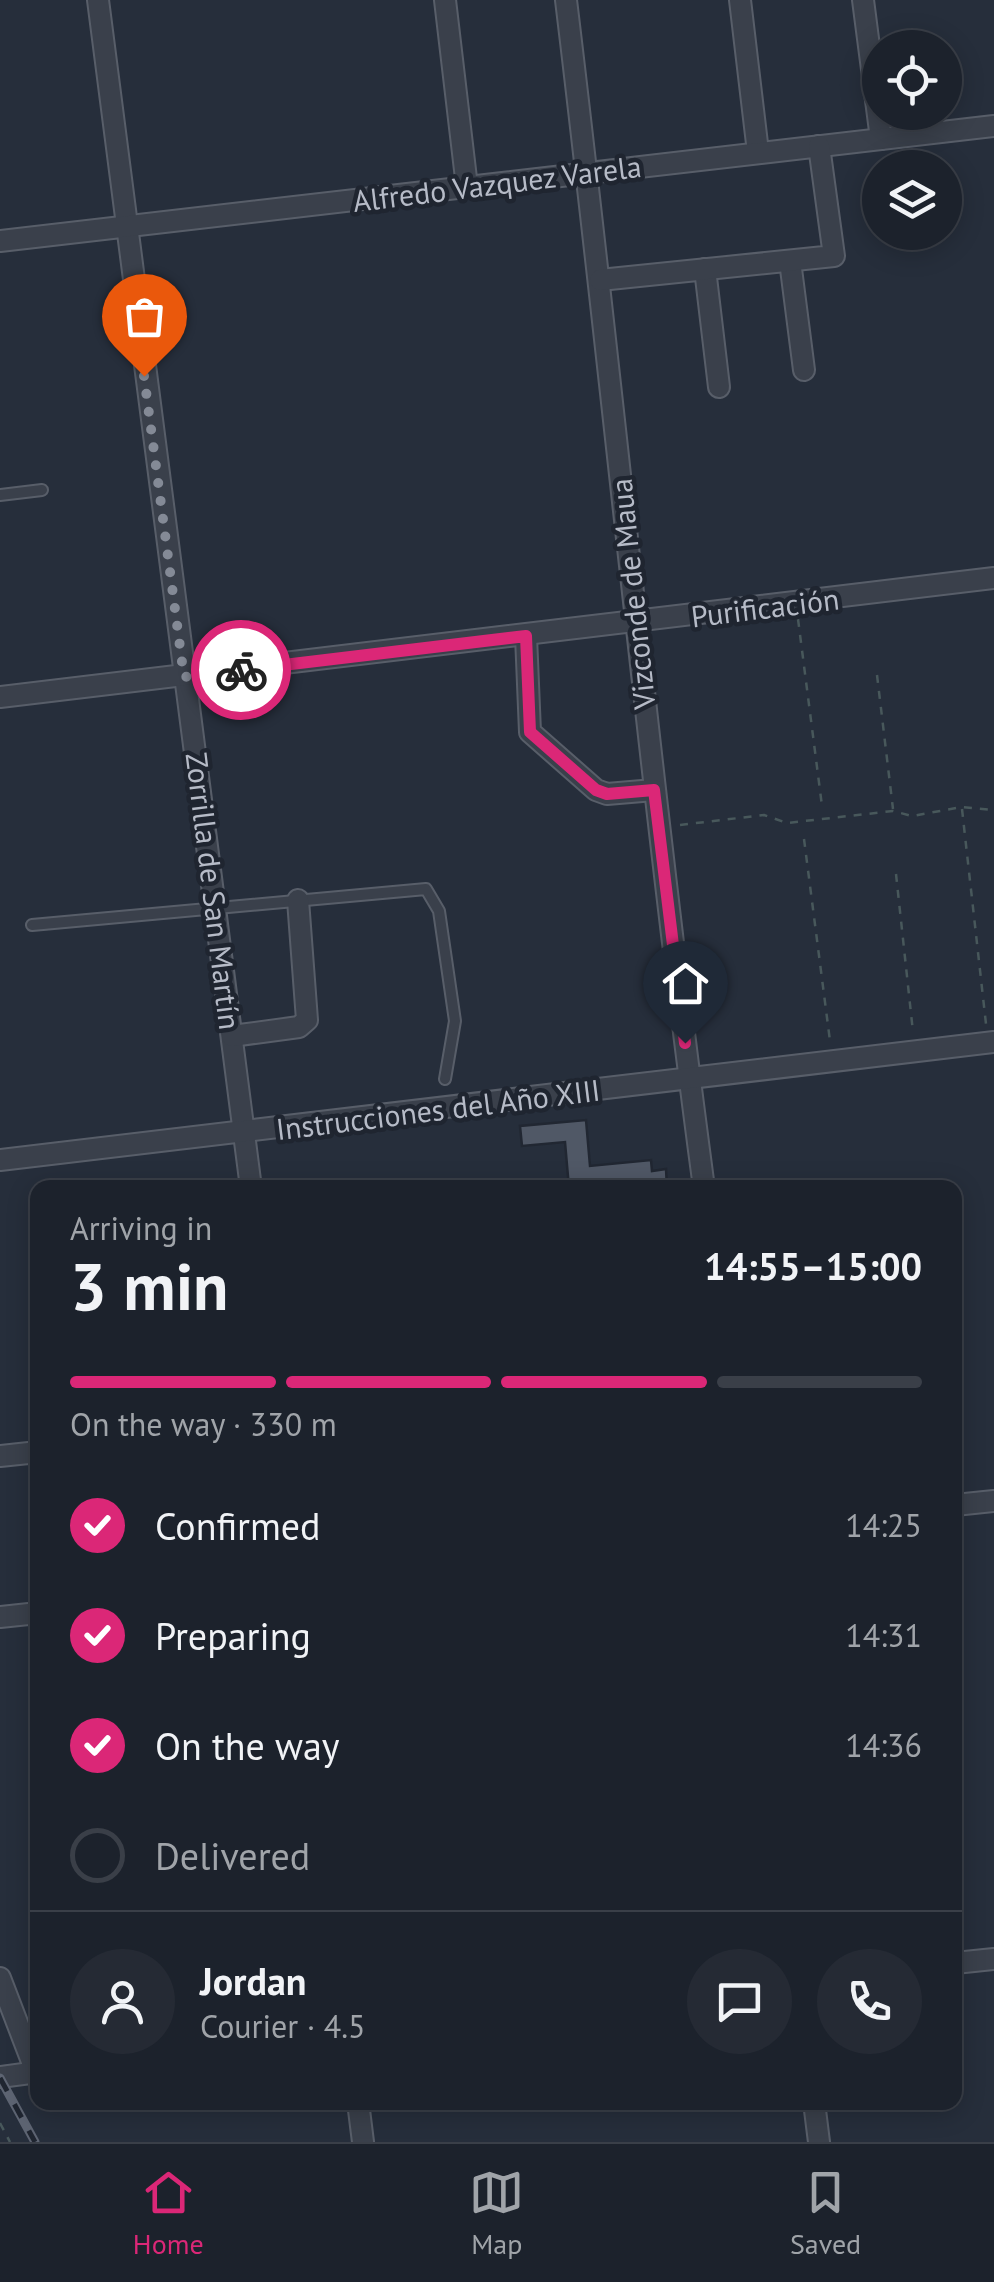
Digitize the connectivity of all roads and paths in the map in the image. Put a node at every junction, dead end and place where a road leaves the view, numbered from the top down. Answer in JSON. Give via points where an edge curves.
{"nodes":[{"id":1,"x":98,"y":0,"type":"edge"},
{"id":2,"x":445,"y":0,"type":"edge"},
{"id":3,"x":566,"y":0,"type":"edge"},
{"id":4,"x":740,"y":0,"type":"edge"},
{"id":5,"x":864,"y":0,"type":"edge"},
{"id":6,"x":994,"y":126,"type":"edge"},
{"id":7,"x":881,"y":139,"type":"junction"},
{"id":8,"x":819,"y":146,"type":"junction"},
{"id":9,"x":758,"y":152,"type":"junction"},
{"id":10,"x":587,"y":172,"type":"junction"},
{"id":11,"x":467,"y":187,"type":"junction"},
{"id":12,"x":126,"y":227,"type":"junction"},
{"id":13,"x":0,"y":241,"type":"edge"},
{"id":14,"x":790,"y":261,"type":"junction"},
{"id":15,"x":705,"y":270,"type":"junction"},
{"id":16,"x":600,"y":280,"type":"junction"},
{"id":17,"x":804,"y":370,"type":"dead end"},
{"id":18,"x":719,"y":387,"type":"dead end"},
{"id":19,"x":42,"y":490,"type":"dead end"},
{"id":20,"x":0,"y":494,"type":"edge"},
{"id":21,"x":994,"y":578,"type":"edge"},
{"id":22,"x":794,"y":603,"type":"junction"},
{"id":23,"x":634,"y":623,"type":"junction"},
{"id":24,"x":526,"y":636,"type":"junction"},
{"id":25,"x":877,"y":675,"type":"dead end"},
{"id":26,"x":184,"y":677,"type":"junction"},
{"id":27,"x":0,"y":698,"type":"edge"},
{"id":28,"x":654,"y":790,"type":"junction"},
{"id":29,"x":822,"y":806,"type":"dead end"},
{"id":30,"x":962,"y":807,"type":"junction"},
{"id":31,"x":994,"y":810,"type":"edge"},
{"id":32,"x":894,"y":811,"type":"junction"},
{"id":33,"x":659,"y":828,"type":"junction"},
{"id":34,"x":804,"y":840,"type":"dead end"},
{"id":35,"x":896,"y":874,"type":"dead end"},
{"id":36,"x":298,"y":900,"type":"junction"},
{"id":37,"x":217,"y":906,"type":"junction"},
{"id":38,"x":32,"y":925,"type":"dead end"},
{"id":39,"x":232,"y":1036,"type":"junction"},
{"id":40,"x":991,"y":1042,"type":"edge"},
{"id":41,"x":915,"y":1052,"type":"junction"},
{"id":42,"x":832,"y":1061,"type":"junction"},
{"id":43,"x":690,"y":1078,"type":"junction"},
{"id":44,"x":445,"y":1080,"type":"dead end"},
{"id":45,"x":244,"y":1132,"type":"junction"},
{"id":46,"x":0,"y":1160,"type":"edge"},
{"id":47,"x":250,"y":1180,"type":"edge"},
{"id":48,"x":703,"y":1180,"type":"edge"},
{"id":49,"x":30,"y":1453,"type":"edge"},
{"id":50,"x":0,"y":1456,"type":"edge"},
{"id":51,"x":994,"y":1501,"type":"edge"},
{"id":52,"x":962,"y":1504,"type":"edge"},
{"id":53,"x":30,"y":1613,"type":"edge"},
{"id":54,"x":0,"y":1617,"type":"edge"},
{"id":55,"x":994,"y":1958,"type":"edge"},
{"id":56,"x":962,"y":1962,"type":"edge"},
{"id":57,"x":0,"y":1978,"type":"edge"},
{"id":58,"x":30,"y":2054,"type":"edge"},
{"id":59,"x":30,"y":2073,"type":"edge"},
{"id":60,"x":0,"y":2076,"type":"edge"},
{"id":61,"x":359,"y":2110,"type":"edge"},
{"id":62,"x":815,"y":2110,"type":"edge"},
{"id":63,"x":0,"y":2123,"type":"edge"},
{"id":64,"x":10,"y":2142,"type":"edge"},
{"id":65,"x":363,"y":2142,"type":"edge"},
{"id":66,"x":819,"y":2142,"type":"edge"}],
"edges":[{"from":1,"to":12,"type":"street","name":"Zorrilla de San Martín"},
{"from":2,"to":11,"type":"street"},
{"from":3,"to":10,"type":"street","name":"Vizconde de Maua"},
{"from":4,"to":9,"type":"street"},
{"from":5,"to":7,"type":"street"},
{"from":6,"to":7,"type":"street","name":"Alfredo Vazquez Varela"},
{"from":7,"to":8,"type":"street","name":"Alfredo Vazquez Varela"},
{"from":8,"to":9,"type":"street","name":"Alfredo Vazquez Varela"},
{"from":8,"to":14,"type":"street","via":[[834,256]]},
{"from":9,"to":10,"type":"street","name":"Alfredo Vazquez Varela"},
{"from":10,"to":11,"type":"street","name":"Alfredo Vazquez Varela"},
{"from":10,"to":16,"type":"street","name":"Vizconde de Maua"},
{"from":11,"to":12,"type":"street","name":"Alfredo Vazquez Varela"},
{"from":12,"to":13,"type":"street","name":"Alfredo Vazquez Varela"},
{"from":12,"to":26,"type":"street","name":"Zorrilla de San Martín"},
{"from":14,"to":15,"type":"street"},
{"from":14,"to":17,"type":"street"},
{"from":15,"to":16,"type":"street"},
{"from":15,"to":18,"type":"street"},
{"from":16,"to":23,"type":"street","name":"Vizconde de Maua"},
{"from":19,"to":20,"type":"lane"},
{"from":21,"to":22,"type":"street","name":"Purificación"},
{"from":22,"to":23,"type":"street","name":"Purificación"},
{"from":22,"to":29,"type":"path"},
{"from":23,"to":24,"type":"street","name":"Purificación"},
{"from":23,"to":28,"type":"street","name":"Vizconde de Maua"},
{"from":24,"to":26,"type":"street","name":"Purificación"},
{"from":24,"to":28,"type":"street","via":[[530,732],[596,790]]},
{"from":25,"to":32,"type":"path"},
{"from":26,"to":27,"type":"street","name":"Purificación"},
{"from":26,"to":37,"type":"street","name":"Zorrilla de San Martín"},
{"from":28,"to":33,"type":"street","name":"Vizconde de Maua"},
{"from":30,"to":31,"type":"path"},
{"from":30,"to":32,"type":"path","via":[[912,816]]},
{"from":30,"to":40,"type":"path"},
{"from":32,"to":33,"type":"path","via":[[787,822],[764,814]]},
{"from":33,"to":43,"type":"street","name":"Vizconde de Maua"},
{"from":34,"to":42,"type":"path"},
{"from":35,"to":41,"type":"path"},
{"from":36,"to":37,"type":"lane"},
{"from":36,"to":39,"type":"street","via":[[307,1020],[299,1027]]},
{"from":36,"to":44,"type":"lane","via":[[419,888],[432,894],[455,1021]]},
{"from":37,"to":38,"type":"lane"},
{"from":37,"to":39,"type":"street","name":"Zorrilla de San Martín"},
{"from":39,"to":45,"type":"street","name":"Zorrilla de San Martín"},
{"from":40,"to":41,"type":"street","name":"Instrucciones del Año XIII"},
{"from":41,"to":42,"type":"street","name":"Instrucciones del Año XIII"},
{"from":42,"to":43,"type":"street","name":"Instrucciones del Año XIII"},
{"from":43,"to":45,"type":"street","name":"Instrucciones del Año XIII"},
{"from":43,"to":48,"type":"street","name":"Vizconde de Maua"},
{"from":45,"to":46,"type":"street","name":"Instrucciones del Año XIII"},
{"from":45,"to":47,"type":"street","name":"Zorrilla de San Martín"},
{"from":49,"to":50,"type":"street"},
{"from":51,"to":52,"type":"street"},
{"from":53,"to":54,"type":"street"},
{"from":55,"to":56,"type":"street"},
{"from":57,"to":58,"type":"street"},
{"from":59,"to":60,"type":"street"},
{"from":61,"to":65,"type":"street"},
{"from":62,"to":66,"type":"street"},
{"from":63,"to":64,"type":"path"}]}
